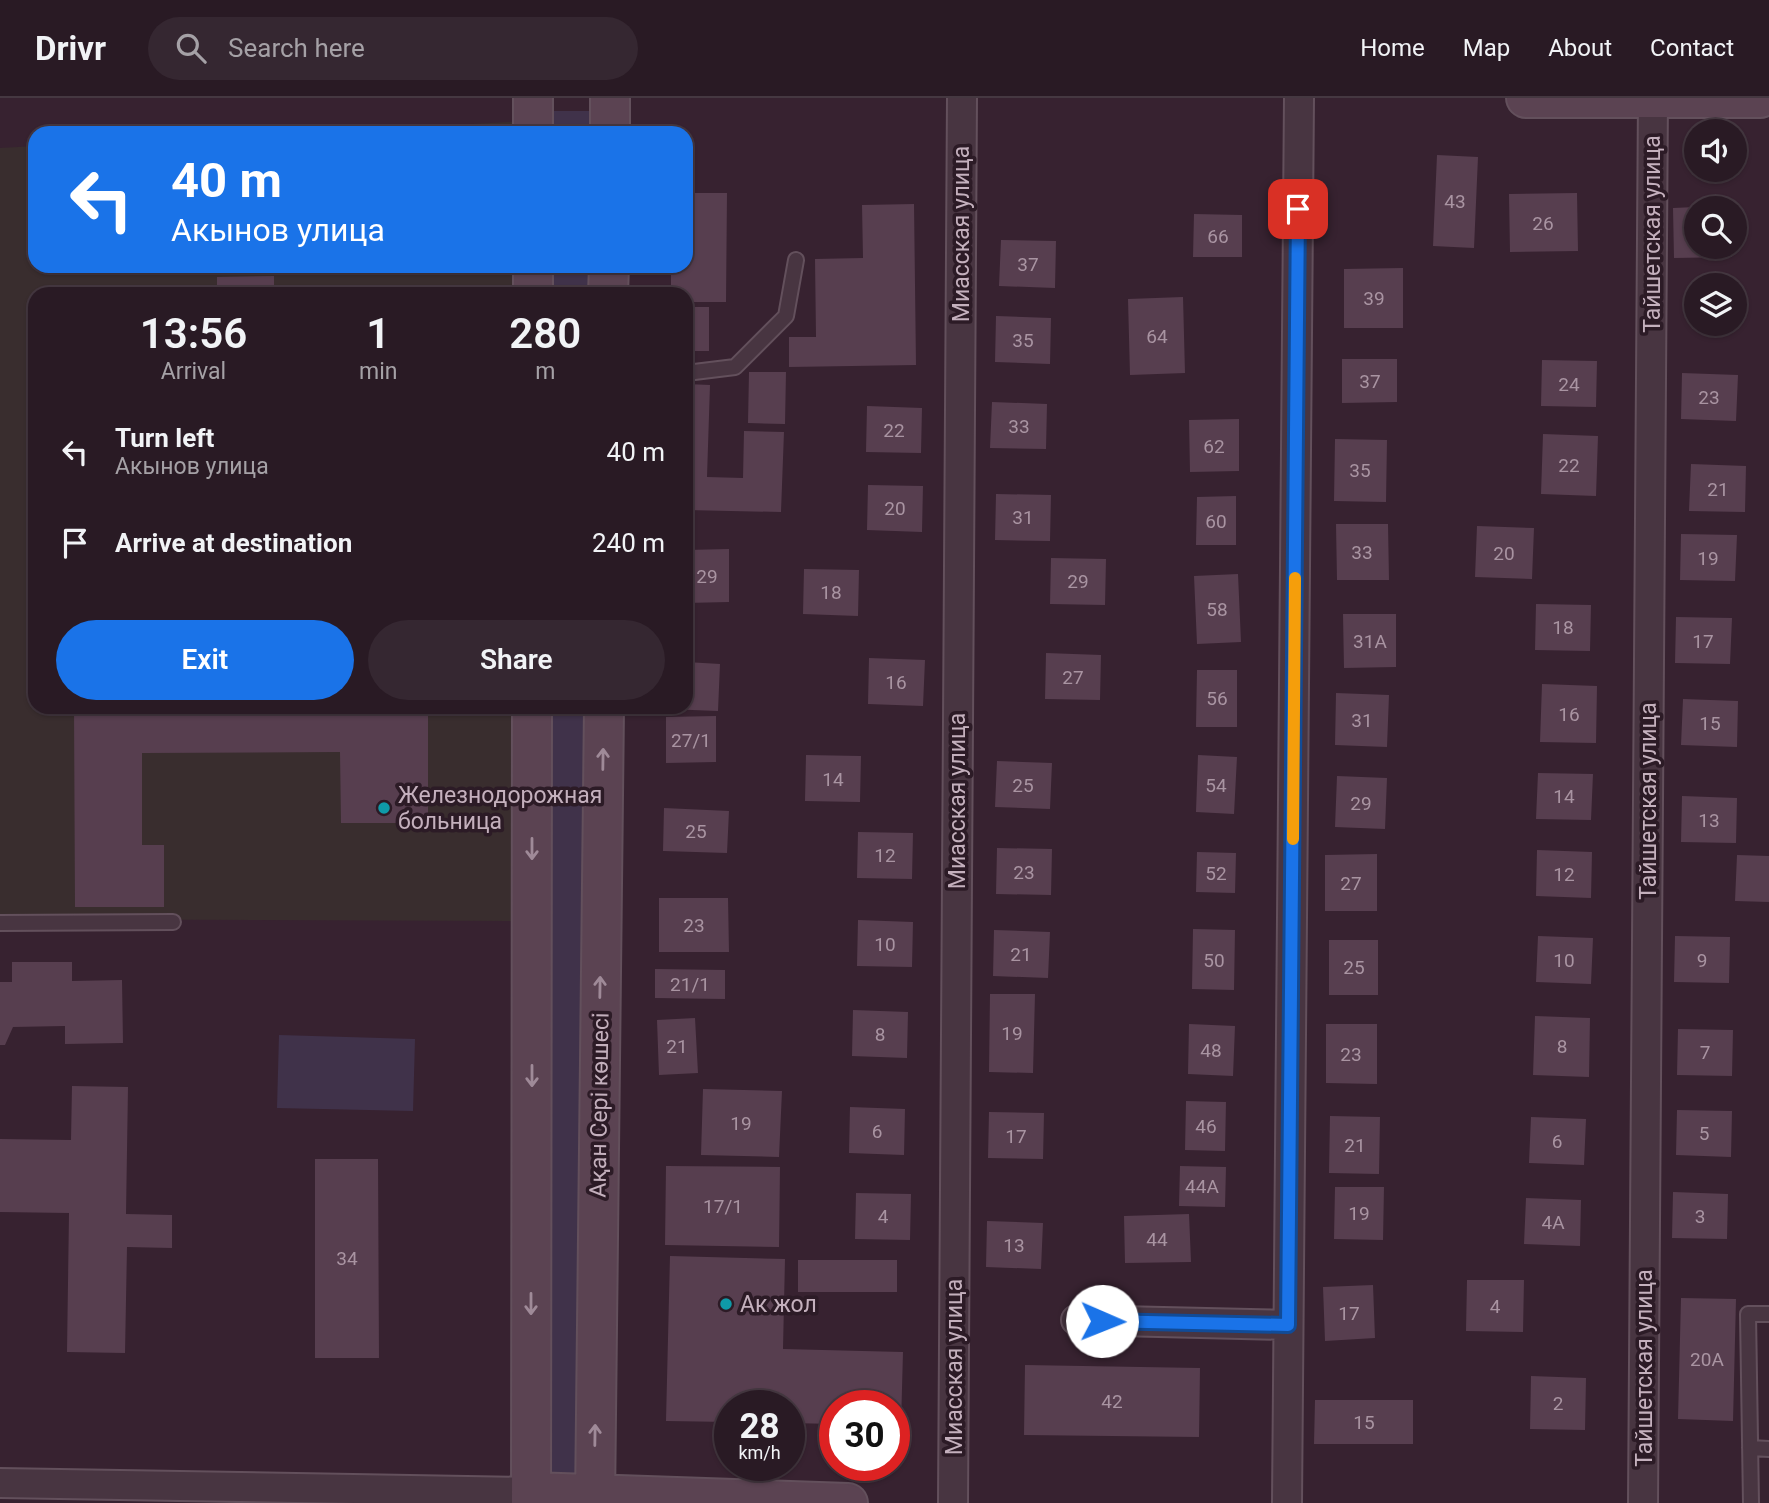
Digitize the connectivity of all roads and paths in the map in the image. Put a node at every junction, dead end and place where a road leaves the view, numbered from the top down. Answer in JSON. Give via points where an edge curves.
{"nodes":[{"id":1,"x":533,"y":98,"type":"edge"},
{"id":2,"x":610,"y":98,"type":"edge"},
{"id":3,"x":962,"y":98,"type":"edge"},
{"id":4,"x":1299,"y":98,"type":"edge"},
{"id":5,"x":1526,"y":98,"type":"edge"},
{"id":6,"x":1760,"y":98,"type":"edge"},
{"id":7,"x":1653,"y":99,"type":"edge"},
{"id":8,"x":533,"y":126,"type":"edge"},
{"id":9,"x":610,"y":126,"type":"edge"},
{"id":10,"x":796,"y":260,"type":"dead end"},
{"id":11,"x":693,"y":372,"type":"edge"},
{"id":12,"x":532,"y":714,"type":"edge"},
{"id":13,"x":604,"y":714,"type":"edge"},
{"id":14,"x":173,"y":922,"type":"dead end"},
{"id":15,"x":0,"y":923,"type":"edge"},
{"id":16,"x":1769,"y":1314,"type":"edge"},
{"id":17,"x":1076,"y":1320,"type":"dead end"},
{"id":18,"x":1288,"y":1325,"type":"junction"},
{"id":19,"x":1750,"y":1448,"type":"junction"},
{"id":20,"x":1769,"y":1449,"type":"edge"},
{"id":21,"x":0,"y":1483,"type":"edge"},
{"id":22,"x":257,"y":1495,"type":"edge"},
{"id":23,"x":531,"y":1497,"type":"edge"},
{"id":24,"x":595,"y":1499,"type":"edge"},
{"id":25,"x":848,"y":1503,"type":"edge"},
{"id":26,"x":953,"y":1503,"type":"edge"},
{"id":27,"x":1287,"y":1503,"type":"edge"},
{"id":28,"x":1643,"y":1503,"type":"edge"},
{"id":29,"x":1751,"y":1503,"type":"edge"}],
"edges":[{"from":1,"to":8,"type":"street"},
{"from":2,"to":9,"type":"street"},
{"from":3,"to":26,"type":"street","name":"Миасская улица"},
{"from":4,"to":18,"type":"street"},
{"from":5,"to":7,"type":"street"},
{"from":6,"to":7,"type":"street"},
{"from":7,"to":28,"type":"street","name":"Тайшетская улица"},
{"from":10,"to":11,"type":"lane","via":[[786,316],[735,367]]},
{"from":12,"to":23,"type":"street","one_way":true},
{"from":24,"to":13,"type":"street","name":"Ақан Сері көшесі","one_way":true},
{"from":14,"to":15,"type":"lane"},
{"from":16,"to":19,"type":"lane","via":[[1748,1314]]},
{"from":17,"to":18,"type":"street"},
{"from":18,"to":27,"type":"street"},
{"from":19,"to":20,"type":"lane"},
{"from":19,"to":29,"type":"lane"},
{"from":21,"to":22,"type":"street"},
{"from":22,"to":23,"type":"street"},
{"from":23,"to":24,"type":"street"},
{"from":24,"to":25,"type":"street"}]}
